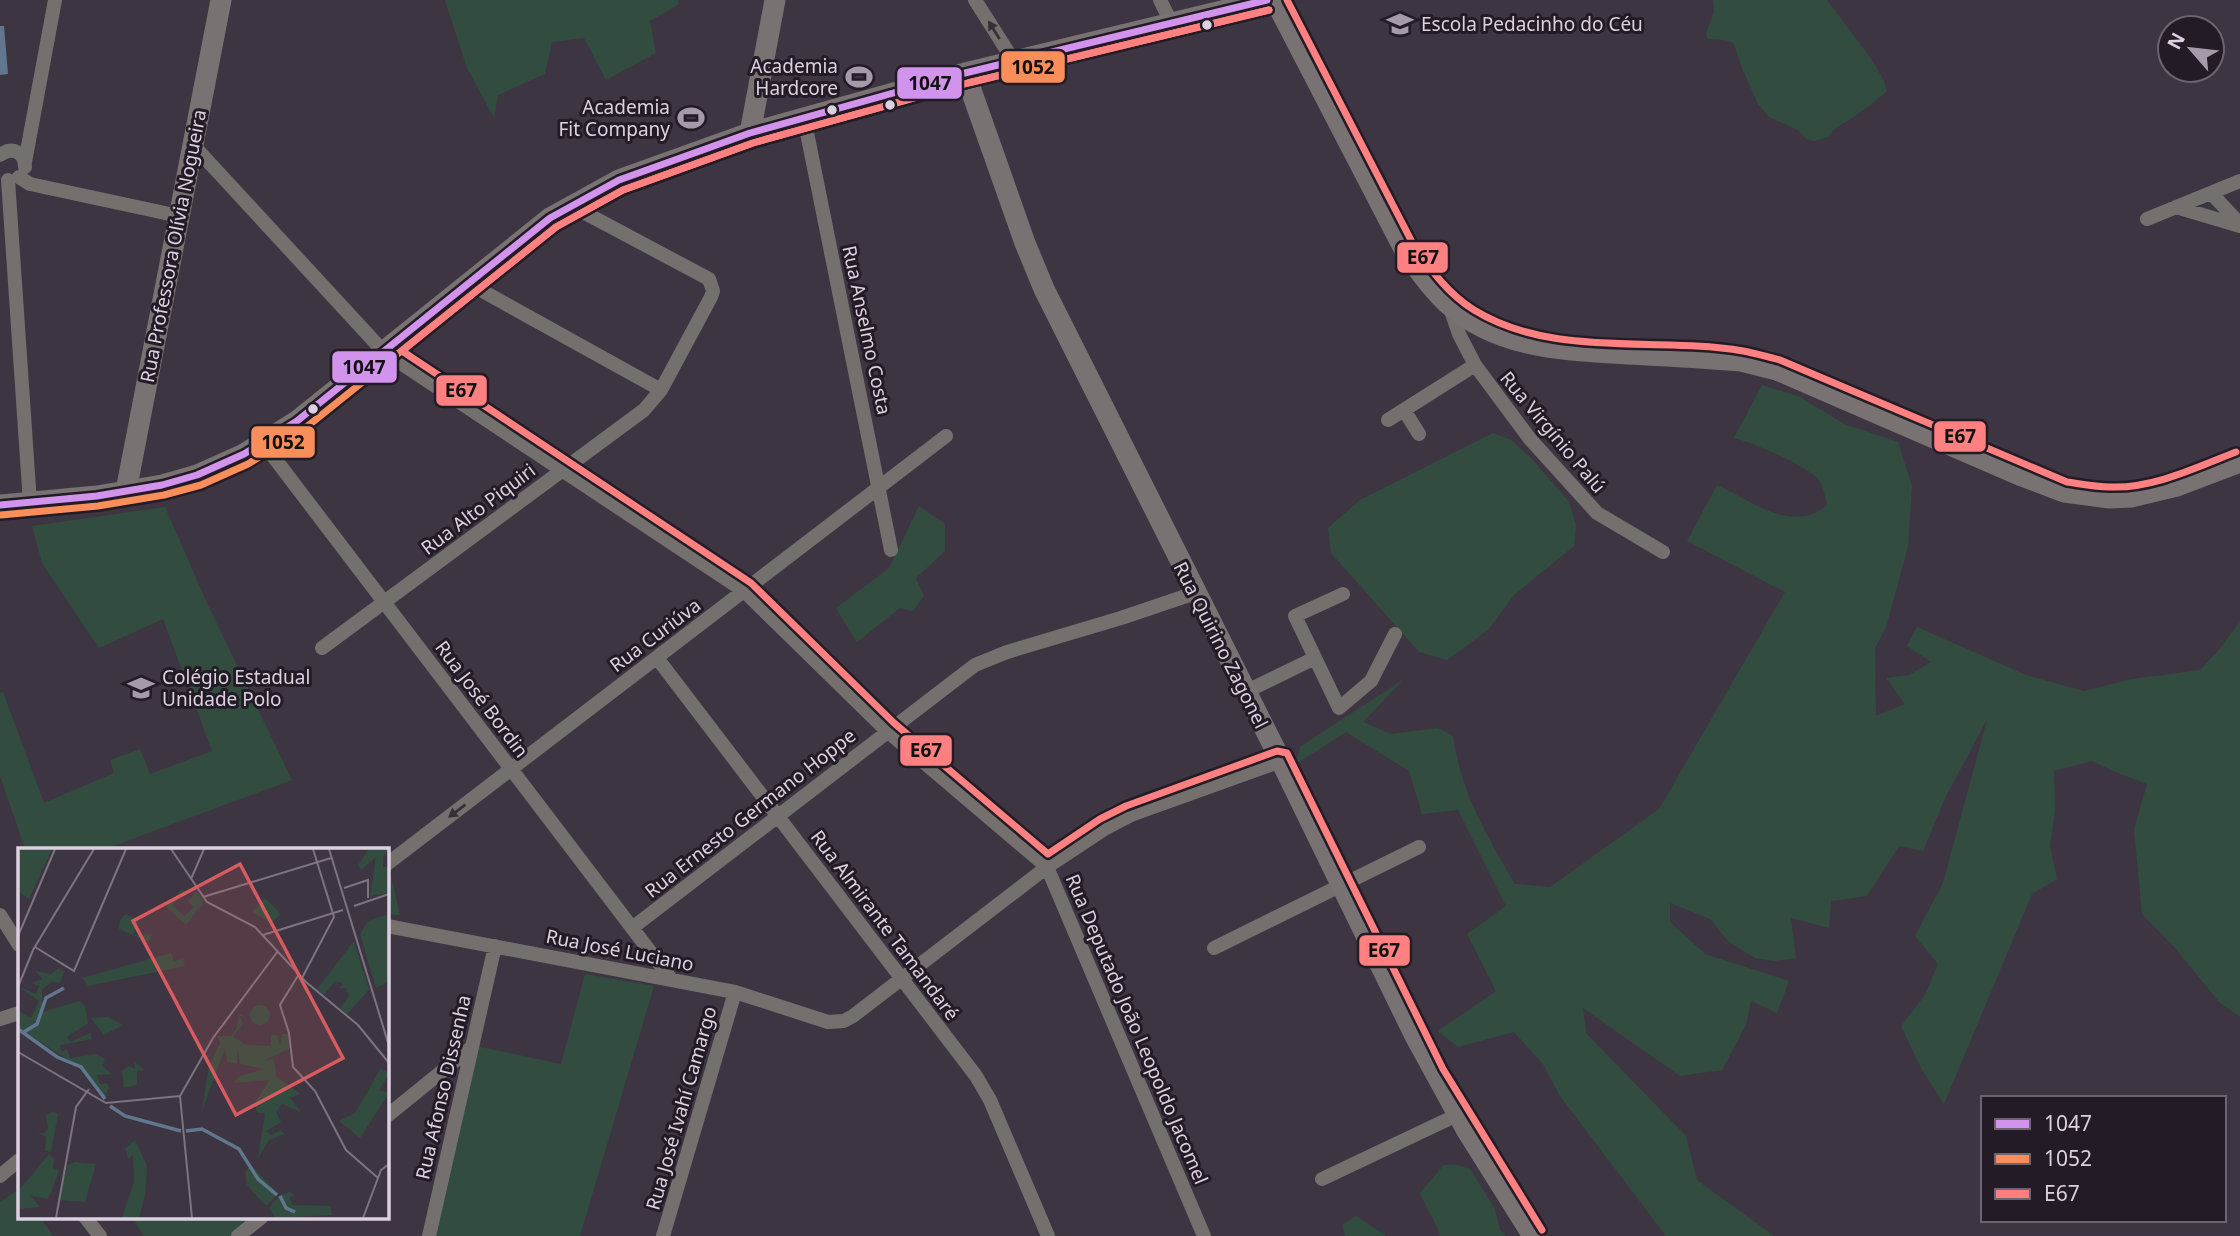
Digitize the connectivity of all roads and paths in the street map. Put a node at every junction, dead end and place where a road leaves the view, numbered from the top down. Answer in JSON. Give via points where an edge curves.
{"nodes":[{"id":1,"x":55,"y":0,"type":"edge"},
{"id":2,"x":221,"y":0,"type":"edge"},
{"id":3,"x":775,"y":0,"type":"edge"},
{"id":4,"x":975,"y":0,"type":"edge"},
{"id":5,"x":1160,"y":0,"type":"edge"},
{"id":6,"x":1268,"y":0,"type":"edge"},
{"id":7,"x":1275,"y":0,"type":"edge"},
{"id":8,"x":1171,"y":22,"type":"junction"},
{"id":9,"x":1013,"y":61,"type":"junction"},
{"id":10,"x":965,"y":73,"type":"junction"},
{"id":11,"x":804,"y":118,"type":"junction"},
{"id":12,"x":31,"y":125,"type":"junction"},
{"id":13,"x":750,"y":133,"type":"junction"},
{"id":14,"x":193,"y":145,"type":"junction"},
{"id":15,"x":1,"y":154,"type":"edge"},
{"id":16,"x":25,"y":162,"type":"junction"},
{"id":17,"x":7,"y":180,"type":"edge"},
{"id":18,"x":2240,"y":181,"type":"edge"},
{"id":19,"x":2211,"y":193,"type":"junction"},
{"id":20,"x":570,"y":205,"type":"junction"},
{"id":21,"x":2176,"y":207,"type":"junction"},
{"id":22,"x":179,"y":216,"type":"junction"},
{"id":23,"x":2147,"y":219,"type":"dead end"},
{"id":24,"x":2240,"y":225,"type":"edge"},
{"id":25,"x":468,"y":283,"type":"junction"},
{"id":26,"x":1449,"y":304,"type":"junction"},
{"id":27,"x":384,"y":352,"type":"junction"},
{"id":28,"x":1475,"y":365,"type":"junction"},
{"id":29,"x":661,"y":390,"type":"junction"},
{"id":30,"x":1404,"y":410,"type":"junction"},
{"id":31,"x":1388,"y":420,"type":"dead end"},
{"id":32,"x":1419,"y":434,"type":"dead end"},
{"id":33,"x":946,"y":436,"type":"dead end"},
{"id":34,"x":263,"y":443,"type":"junction"},
{"id":35,"x":2240,"y":462,"type":"edge"},
{"id":36,"x":563,"y":470,"type":"junction"},
{"id":37,"x":880,"y":487,"type":"junction"},
{"id":38,"x":126,"y":491,"type":"junction"},
{"id":39,"x":30,"y":503,"type":"junction"},
{"id":40,"x":0,"y":505,"type":"edge"},
{"id":41,"x":891,"y":550,"type":"dead end"},
{"id":42,"x":1663,"y":552,"type":"dead end"},
{"id":43,"x":744,"y":591,"type":"junction"},
{"id":44,"x":1195,"y":593,"type":"junction"},
{"id":45,"x":1343,"y":594,"type":"dead end"},
{"id":46,"x":384,"y":603,"type":"junction"},
{"id":47,"x":1395,"y":634,"type":"dead end"},
{"id":48,"x":322,"y":648,"type":"dead end"},
{"id":49,"x":657,"y":658,"type":"junction"},
{"id":50,"x":1315,"y":658,"type":"junction"},
{"id":51,"x":1245,"y":692,"type":"junction"},
{"id":52,"x":887,"y":732,"type":"junction"},
{"id":53,"x":1281,"y":761,"type":"junction"},
{"id":54,"x":511,"y":769,"type":"junction"},
{"id":55,"x":778,"y":816,"type":"junction"},
{"id":56,"x":1419,"y":847,"type":"dead end"},
{"id":57,"x":388,"y":863,"type":"edge"},
{"id":58,"x":1046,"y":867,"type":"junction"},
{"id":59,"x":1341,"y":886,"type":"junction"},
{"id":60,"x":0,"y":915,"type":"edge"},
{"id":61,"x":388,"y":926,"type":"edge"},
{"id":62,"x":632,"y":928,"type":"junction"},
{"id":63,"x":18,"y":943,"type":"edge"},
{"id":64,"x":495,"y":946,"type":"junction"},
{"id":65,"x":1214,"y":948,"type":"dead end"},
{"id":66,"x":902,"y":978,"type":"junction"},
{"id":67,"x":671,"y":979,"type":"junction"},
{"id":68,"x":735,"y":992,"type":"junction"},
{"id":69,"x":18,"y":1013,"type":"edge"},
{"id":70,"x":0,"y":1018,"type":"edge"},
{"id":71,"x":472,"y":1047,"type":"junction"},
{"id":72,"x":388,"y":1115,"type":"edge"},
{"id":73,"x":1457,"y":1115,"type":"junction"},
{"id":74,"x":18,"y":1161,"type":"edge"},
{"id":75,"x":0,"y":1176,"type":"edge"},
{"id":76,"x":1322,"y":1179,"type":"dead end"},
{"id":77,"x":86,"y":1218,"type":"edge"},
{"id":78,"x":261,"y":1218,"type":"edge"},
{"id":79,"x":100,"y":1236,"type":"edge"},
{"id":80,"x":238,"y":1236,"type":"edge"},
{"id":81,"x":429,"y":1236,"type":"edge"},
{"id":82,"x":663,"y":1236,"type":"edge"},
{"id":83,"x":1048,"y":1236,"type":"edge"},
{"id":84,"x":1205,"y":1236,"type":"edge"},
{"id":85,"x":1533,"y":1236,"type":"edge"}],
"edges":[{"from":1,"to":12,"type":"street"},
{"from":2,"to":14,"type":"street","name":"Rua Professora Olívia Nogueira"},
{"from":3,"to":13,"type":"street"},
{"from":9,"to":4,"type":"street","one_way":true},
{"from":5,"to":8,"type":"street"},
{"from":6,"to":8,"type":"street"},
{"from":7,"to":26,"type":"street","via":[[1404,249]]},
{"from":8,"to":9,"type":"street"},
{"from":9,"to":10,"type":"street"},
{"from":10,"to":11,"type":"street"},
{"from":10,"to":44,"type":"street","name":"Rua Quirino Zagonel","via":[[1044,289]]},
{"from":11,"to":13,"type":"street"},
{"from":11,"to":37,"type":"street","name":"Rua Anselmo Costa"},
{"from":12,"to":15,"type":"street"},
{"from":12,"to":16,"type":"street"},
{"from":13,"to":20,"type":"street","via":[[628,176]]},
{"from":14,"to":22,"type":"street","name":"Rua Professora Olívia Nogueira"},
{"from":14,"to":27,"type":"street","name":"Rua Deputado João Leopoldo Jacomel"},
{"from":15,"to":16,"type":"street","via":[[16,151]]},
{"from":16,"to":17,"type":"street","via":[[24,171]]},
{"from":17,"to":22,"type":"street"},
{"from":17,"to":39,"type":"street"},
{"from":18,"to":19,"type":"street"},
{"from":19,"to":21,"type":"street"},
{"from":19,"to":24,"type":"street"},
{"from":20,"to":25,"type":"street"},
{"from":20,"to":29,"type":"street","name":"Rua Alto Piquiri","via":[[709,279],[711,297]]},
{"from":21,"to":23,"type":"street"},
{"from":21,"to":24,"type":"street"},
{"from":22,"to":38,"type":"street","name":"Rua Professora Olívia Nogueira"},
{"from":25,"to":27,"type":"street"},
{"from":25,"to":29,"type":"street"},
{"from":26,"to":28,"type":"street","name":"Rua Virgínio Palú"},
{"from":26,"to":35,"type":"street","via":[[1508,338],[1556,350],[1759,365],[2064,492],[2132,497]]},
{"from":27,"to":34,"type":"street"},
{"from":27,"to":36,"type":"street","name":"Rua Deputado João Leopoldo Jacomel"},
{"from":28,"to":30,"type":"street"},
{"from":28,"to":42,"type":"street","name":"Rua Virgínio Palú","via":[[1511,416],[1590,506]]},
{"from":29,"to":36,"type":"street","name":"Rua Alto Piquiri","via":[[644,410]]},
{"from":30,"to":31,"type":"street"},
{"from":30,"to":32,"type":"street"},
{"from":33,"to":37,"type":"street","name":"Rua Curiúva"},
{"from":34,"to":38,"type":"street","via":[[189,478]]},
{"from":34,"to":46,"type":"street","name":"Rua José Bordin"},
{"from":36,"to":43,"type":"street","name":"Rua Deputado João Leopoldo Jacomel"},
{"from":36,"to":46,"type":"street","name":"Rua Alto Piquiri"},
{"from":37,"to":41,"type":"street","name":"Rua Anselmo Costa"},
{"from":37,"to":43,"type":"street","name":"Rua Curiúva"},
{"from":38,"to":39,"type":"street"},
{"from":39,"to":40,"type":"street"},
{"from":43,"to":49,"type":"street","name":"Rua Curiúva"},
{"from":43,"to":52,"type":"street","name":"Rua Deputado João Leopoldo Jacomel"},
{"from":44,"to":51,"type":"street","name":"Rua Quirino Zagonel"},
{"from":44,"to":52,"type":"street","name":"Rua Ernesto Germano Hoppe","via":[[984,661]]},
{"from":45,"to":50,"type":"street","via":[[1294,616]]},
{"from":46,"to":48,"type":"street","name":"Rua Alto Piquiri"},
{"from":46,"to":54,"type":"street","name":"Rua José Bordin"},
{"from":47,"to":50,"type":"street","via":[[1371,681],[1339,708]]},
{"from":49,"to":54,"type":"street","name":"Rua Curiúva"},
{"from":49,"to":55,"type":"street","name":"Rua Almirante Tamandaré"},
{"from":50,"to":51,"type":"street"},
{"from":51,"to":53,"type":"street","name":"Rua Quirino Zagonel"},
{"from":52,"to":55,"type":"street","name":"Rua Ernesto Germano Hoppe"},
{"from":52,"to":58,"type":"street","name":"Rua Deputado João Leopoldo Jacomel"},
{"from":53,"to":58,"type":"street","via":[[1131,815]]},
{"from":53,"to":59,"type":"street","name":"Rua Quirino Zagonel"},
{"from":54,"to":57,"type":"street","name":"Rua Curiúva","one_way":true},
{"from":54,"to":62,"type":"street","name":"Rua José Bordin"},
{"from":55,"to":62,"type":"street","name":"Rua Ernesto Germano Hoppe"},
{"from":55,"to":66,"type":"street","name":"Rua Almirante Tamandaré"},
{"from":56,"to":59,"type":"street"},
{"from":58,"to":66,"type":"street"},
{"from":58,"to":84,"type":"street","name":"Rua Deputado João Leopoldo Jacomel"},
{"from":59,"to":65,"type":"street"},
{"from":59,"to":73,"type":"street","name":"Rua Quirino Zagonel"},
{"from":60,"to":63,"type":"street"},
{"from":61,"to":64,"type":"street","name":"Rua José Luciano"},
{"from":62,"to":67,"type":"street","name":"Rua José Bordin"},
{"from":64,"to":67,"type":"street","name":"Rua José Luciano"},
{"from":64,"to":71,"type":"street","name":"Rua Afonso Dissenha"},
{"from":66,"to":68,"type":"street","name":"Rua José Luciano","via":[[844,1021],[828,1022]]},
{"from":66,"to":83,"type":"street","name":"Rua Almirante Tamandaré","via":[[985,1089]]},
{"from":67,"to":68,"type":"street","name":"Rua José Luciano"},
{"from":68,"to":82,"type":"street","name":"Rua José Ivahí Camargo"},
{"from":69,"to":70,"type":"street"},
{"from":71,"to":72,"type":"street"},
{"from":71,"to":81,"type":"street","name":"Rua Afonso Dissenha"},
{"from":73,"to":76,"type":"street"},
{"from":73,"to":85,"type":"street","name":"Rua Quirino Zagonel"},
{"from":74,"to":75,"type":"street"},
{"from":77,"to":79,"type":"street"},
{"from":78,"to":80,"type":"street"}]}
